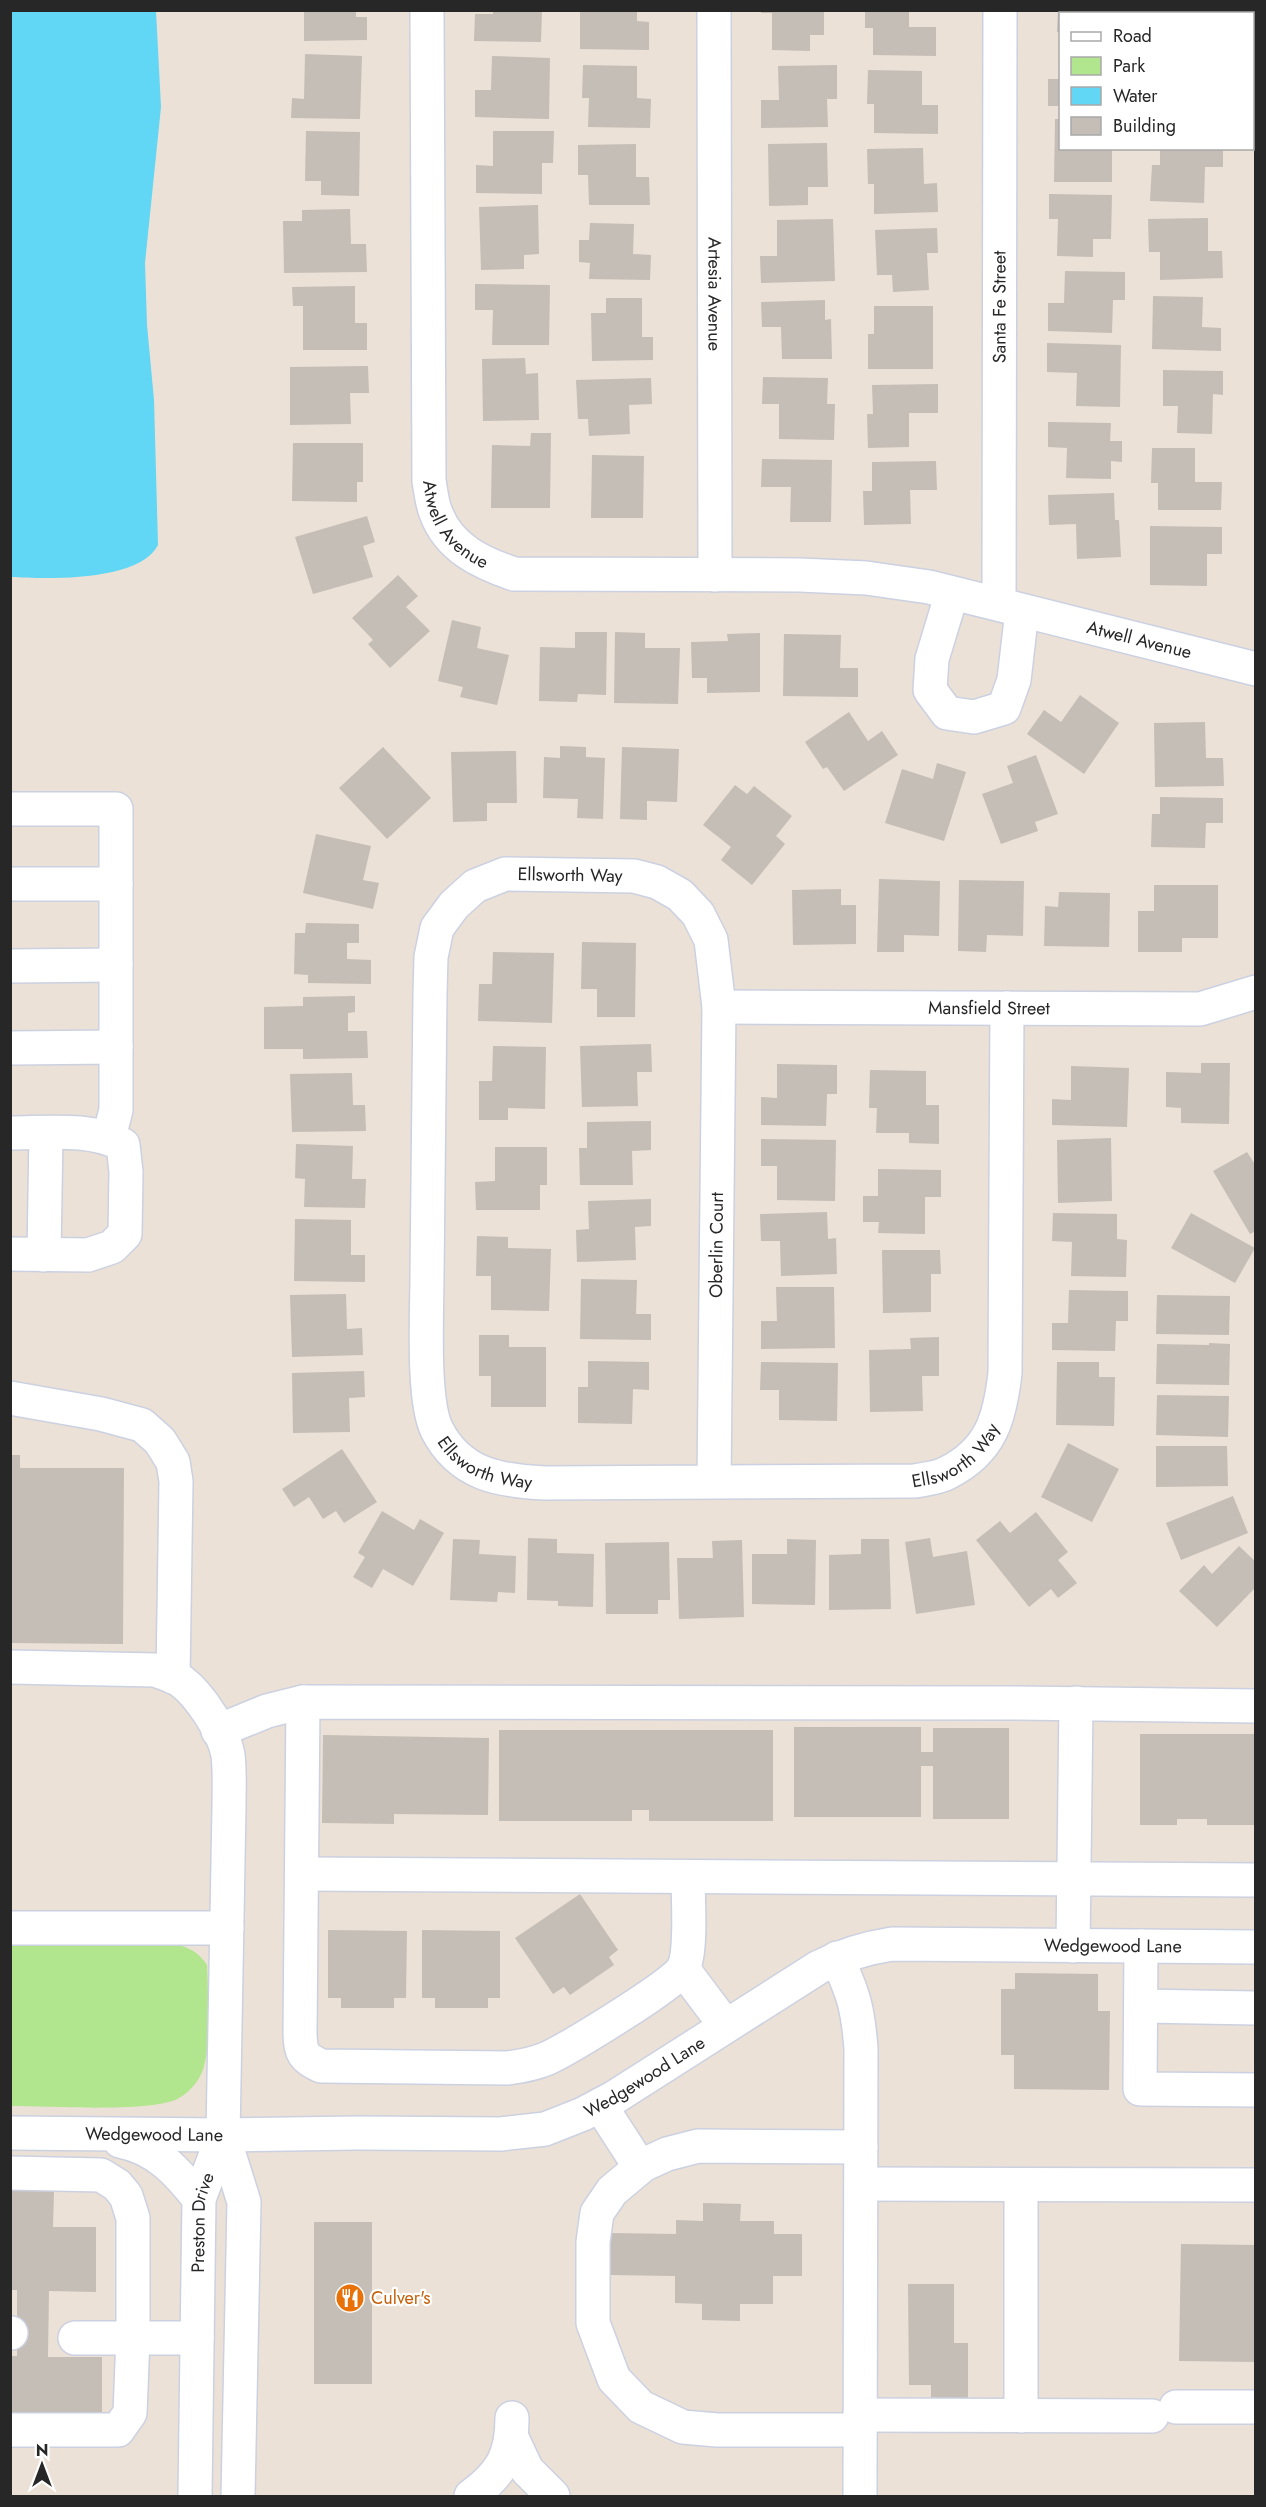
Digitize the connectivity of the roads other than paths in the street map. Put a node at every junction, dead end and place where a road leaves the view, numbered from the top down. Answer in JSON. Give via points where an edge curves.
{"nodes":[{"id":1,"x":427,"y":10,"type":"edge"},
{"id":2,"x":714,"y":10,"type":"edge"},
{"id":3,"x":1000,"y":10,"type":"edge"},
{"id":4,"x":715,"y":575,"type":"junction"},
{"id":5,"x":952,"y":593,"type":"junction"},
{"id":6,"x":1011,"y":607,"type":"junction"},
{"id":7,"x":1256,"y":669,"type":"edge"},
{"id":8,"x":10,"y":809,"type":"edge"},
{"id":9,"x":10,"y":884,"type":"edge"},
{"id":10,"x":116,"y":884,"type":"junction"},
{"id":11,"x":116,"y":965,"type":"junction"},
{"id":12,"x":10,"y":966,"type":"edge"},
{"id":13,"x":1256,"y":992,"type":"edge"},
{"id":14,"x":719,"y":1007,"type":"junction"},
{"id":15,"x":1007,"y":1008,"type":"junction"},
{"id":16,"x":116,"y":1047,"type":"junction"},
{"id":17,"x":10,"y":1048,"type":"edge"},
{"id":18,"x":10,"y":1133,"type":"edge"},
{"id":19,"x":46,"y":1134,"type":"junction"},
{"id":20,"x":109,"y":1137,"type":"junction"},
{"id":21,"x":10,"y":1254,"type":"edge"},
{"id":22,"x":44,"y":1255,"type":"junction"},
{"id":23,"x":10,"y":1398,"type":"edge"},
{"id":24,"x":714,"y":1482,"type":"junction"},
{"id":25,"x":10,"y":1667,"type":"edge"},
{"id":26,"x":173,"y":1677,"type":"junction"},
{"id":27,"x":303,"y":1702,"type":"junction"},
{"id":28,"x":1076,"y":1703,"type":"junction"},
{"id":29,"x":1256,"y":1706,"type":"edge"},
{"id":30,"x":218,"y":1731,"type":"junction"},
{"id":31,"x":302,"y":1874,"type":"junction"},
{"id":32,"x":688,"y":1877,"type":"junction"},
{"id":33,"x":1074,"y":1879,"type":"junction"},
{"id":34,"x":1256,"y":1880,"type":"edge"},
{"id":35,"x":10,"y":1928,"type":"edge"},
{"id":36,"x":227,"y":1928,"type":"junction"},
{"id":37,"x":1073,"y":1946,"type":"junction"},
{"id":38,"x":1141,"y":1946,"type":"junction"},
{"id":39,"x":1256,"y":1947,"type":"edge"},
{"id":40,"x":837,"y":1958,"type":"junction"},
{"id":41,"x":683,"y":1969,"type":"junction"},
{"id":42,"x":1140,"y":2006,"type":"junction"},
{"id":43,"x":1256,"y":2008,"type":"edge"},
{"id":44,"x":724,"y":2025,"type":"junction"},
{"id":45,"x":1256,"y":2090,"type":"edge"},
{"id":46,"x":600,"y":2105,"type":"junction"},
{"id":47,"x":10,"y":2133,"type":"edge"},
{"id":48,"x":86,"y":2133,"type":"junction"},
{"id":49,"x":223,"y":2135,"type":"junction"},
{"id":50,"x":861,"y":2147,"type":"junction"},
{"id":51,"x":640,"y":2167,"type":"junction"},
{"id":52,"x":10,"y":2173,"type":"edge"},
{"id":53,"x":861,"y":2184,"type":"junction"},
{"id":54,"x":1021,"y":2185,"type":"junction"},
{"id":55,"x":1256,"y":2185,"type":"edge"},
{"id":56,"x":199,"y":2199,"type":"junction"},
{"id":57,"x":75,"y":2338,"type":"dead end"},
{"id":58,"x":133,"y":2338,"type":"junction"},
{"id":59,"x":197,"y":2338,"type":"junction"},
{"id":60,"x":1256,"y":2407,"type":"edge"},
{"id":61,"x":1021,"y":2416,"type":"junction"},
{"id":62,"x":860,"y":2423,"type":"junction"},
{"id":63,"x":10,"y":2430,"type":"edge"},
{"id":64,"x":195,"y":2496,"type":"edge"},
{"id":65,"x":238,"y":2496,"type":"edge"},
{"id":66,"x":471,"y":2496,"type":"edge"},
{"id":67,"x":553,"y":2496,"type":"edge"},
{"id":68,"x":860,"y":2496,"type":"edge"}],
"edges":[{"from":1,"to":4,"type":"street","name":"Atwell Avenue","via":[[429,481],[435,513],[447,535],[464,551],[487,565],[514,574]]},
{"from":2,"to":4,"type":"street","name":"Artesia Avenue"},
{"from":3,"to":6,"type":"street","name":"Santa Fe Street"},
{"from":4,"to":5,"type":"street","name":"Atwell Avenue","via":[[866,578]]},
{"from":5,"to":6,"type":"street","name":"Atwell Avenue"},
{"from":5,"to":6,"type":"street","via":[[932,659],[930,690],[947,713],[974,717],[1004,708],[1014,680]]},
{"from":6,"to":7,"type":"street","name":"Atwell Avenue"},
{"from":8,"to":10,"type":"street","via":[[116,809]]},
{"from":9,"to":10,"type":"street"},
{"from":10,"to":11,"type":"street"},
{"from":11,"to":12,"type":"street"},
{"from":11,"to":16,"type":"street"},
{"from":13,"to":15,"type":"street","name":"Mansfield Street","via":[[1200,1009]]},
{"from":14,"to":15,"type":"street","name":"Mansfield Street"},
{"from":14,"to":24,"type":"street","name":"Oberlin Court"},
{"from":14,"to":24,"type":"street","name":"Ellsworth Way","via":[[711,940],[698,914],[680,895],[657,882],[634,876],[505,874],[475,886],[454,904],[437,928],[430,994],[427,1329],[430,1407],[437,1430],[457,1457],[480,1473],[510,1482]]},
{"from":15,"to":24,"type":"street","name":"Ellsworth Way","via":[[1005,1373],[1001,1408],[988,1439],[970,1459],[945,1474],[915,1481]]},
{"from":16,"to":17,"type":"street"},
{"from":16,"to":20,"type":"street","via":[[116,1110]]},
{"from":18,"to":19,"type":"street"},
{"from":19,"to":20,"type":"street"},
{"from":19,"to":22,"type":"street"},
{"from":20,"to":22,"type":"street","via":[[123,1145],[125,1234],[112,1247],[88,1256]]},
{"from":21,"to":22,"type":"street"},
{"from":23,"to":26,"type":"street","via":[[142,1425],[173,1462]]},
{"from":25,"to":26,"type":"street","via":[[155,1670]]},
{"from":26,"to":30,"type":"street","via":[[199,1698]]},
{"from":27,"to":28,"type":"street"},
{"from":27,"to":30,"type":"street","via":[[267,1711]]},
{"from":27,"to":31,"type":"street"},
{"from":28,"to":29,"type":"street"},
{"from":28,"to":33,"type":"street"},
{"from":30,"to":36,"type":"street","via":[[228,1754]]},
{"from":31,"to":32,"type":"street"},
{"from":31,"to":41,"type":"street","via":[[301,2050],[321,2066],[528,2066],[576,2043],[669,1983]]},
{"from":32,"to":33,"type":"street"},
{"from":32,"to":41,"type":"street","via":[[688,1950]]},
{"from":33,"to":34,"type":"street"},
{"from":33,"to":37,"type":"street"},
{"from":35,"to":36,"type":"street"},
{"from":36,"to":49,"type":"street"},
{"from":37,"to":38,"type":"street","name":"Wedgewood Lane"},
{"from":37,"to":40,"type":"street","name":"Wedgewood Lane","via":[[892,1944]]},
{"from":38,"to":39,"type":"street","name":"Wedgewood Lane"},
{"from":38,"to":42,"type":"street"},
{"from":40,"to":44,"type":"street","name":"Wedgewood Lane"},
{"from":40,"to":50,"type":"street","via":[[854,1994],[858,2013]]},
{"from":41,"to":44,"type":"street"},
{"from":42,"to":43,"type":"street"},
{"from":42,"to":45,"type":"street","via":[[1140,2089]]},
{"from":44,"to":46,"type":"street","name":"Wedgewood Lane"},
{"from":46,"to":49,"type":"street","name":"Wedgewood Lane","via":[[545,2129],[501,2134]]},
{"from":46,"to":51,"type":"street"},
{"from":47,"to":48,"type":"street","name":"Wedgewood Lane"},
{"from":48,"to":49,"type":"street","name":"Wedgewood Lane"},
{"from":48,"to":56,"type":"street","via":[[138,2145],[161,2158],[181,2175]]},
{"from":49,"to":56,"type":"street","name":"Preston Drive"},
{"from":49,"to":65,"type":"street","name":"Preston Drive","via":[[244,2202]]},
{"from":50,"to":51,"type":"street","via":[[698,2146],[667,2154]]},
{"from":50,"to":53,"type":"street"},
{"from":51,"to":62,"type":"street","via":[[612,2191],[597,2213],[593,2242],[593,2324],[614,2379],[641,2408],[683,2427],[717,2430]]},
{"from":52,"to":58,"type":"street","via":[[101,2175],[126,2196],[133,2218]]},
{"from":53,"to":54,"type":"street"},
{"from":53,"to":62,"type":"street"},
{"from":54,"to":55,"type":"street"},
{"from":54,"to":61,"type":"street"},
{"from":56,"to":59,"type":"street","name":"Preston Drive"},
{"from":57,"to":58,"type":"street"},
{"from":58,"to":59,"type":"street"},
{"from":58,"to":63,"type":"street","via":[[130,2413],[118,2430]]},
{"from":59,"to":64,"type":"street","name":"Preston Drive"},
{"from":60,"to":61,"type":"street"},
{"from":61,"to":62,"type":"street"},
{"from":62,"to":68,"type":"street"},
{"from":66,"to":67,"type":"street","via":[[491,2481],[503,2463],[512,2428],[527,2470]]}]}
